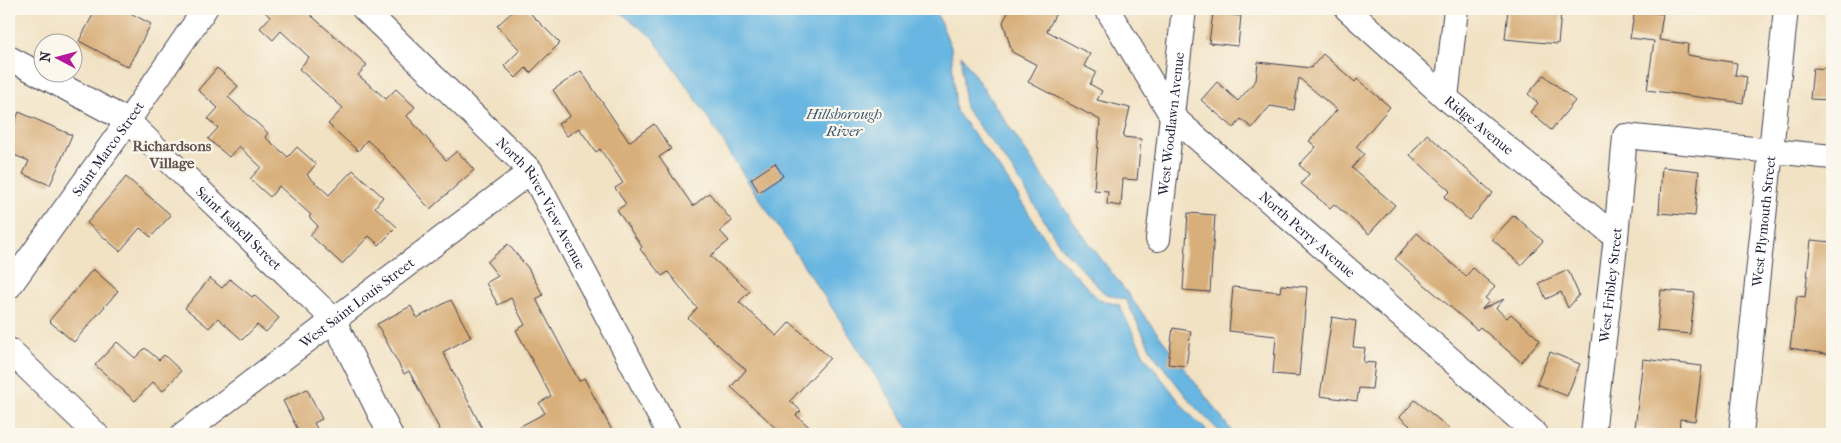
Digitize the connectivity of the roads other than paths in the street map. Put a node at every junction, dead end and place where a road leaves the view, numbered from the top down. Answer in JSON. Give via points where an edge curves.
{"nodes":[{"id":1,"x":205,"y":9,"type":"edge"},
{"id":2,"x":364,"y":9,"type":"edge"},
{"id":3,"x":1108,"y":9,"type":"edge"},
{"id":4,"x":1184,"y":9,"type":"edge"},
{"id":5,"x":1347,"y":9,"type":"edge"},
{"id":6,"x":1456,"y":9,"type":"edge"},
{"id":7,"x":1786,"y":9,"type":"edge"},
{"id":8,"x":9,"y":58,"type":"edge"},
{"id":9,"x":1446,"y":98,"type":"junction"},
{"id":10,"x":1172,"y":116,"type":"junction"},
{"id":11,"x":128,"y":121,"type":"junction"},
{"id":12,"x":1770,"y":150,"type":"junction"},
{"id":13,"x":1832,"y":157,"type":"edge"},
{"id":14,"x":531,"y":171,"type":"junction"},
{"id":15,"x":1616,"y":237,"type":"junction"},
{"id":16,"x":1158,"y":239,"type":"dead end"},
{"id":17,"x":9,"y":287,"type":"edge"},
{"id":18,"x":333,"y":319,"type":"junction"},
{"id":19,"x":9,"y":350,"type":"edge"},
{"id":20,"x":96,"y":434,"type":"edge"},
{"id":21,"x":183,"y":434,"type":"edge"},
{"id":22,"x":390,"y":434,"type":"edge"},
{"id":23,"x":668,"y":434,"type":"edge"},
{"id":24,"x":1536,"y":434,"type":"edge"},
{"id":25,"x":1594,"y":434,"type":"edge"},
{"id":26,"x":1741,"y":434,"type":"edge"}],
"edges":[{"from":1,"to":11,"type":"street","name":"Saint Marco Street"},
{"from":2,"to":14,"type":"street","name":"North River View Avenue"},
{"from":3,"to":10,"type":"street","name":"North Perry Avenue"},
{"from":4,"to":10,"type":"street","name":"West Woodlawn Avenue"},
{"from":5,"to":9,"type":"street","name":"Ridge Avenue"},
{"from":6,"to":9,"type":"street"},
{"from":7,"to":12,"type":"street","name":"West Plymouth Street"},
{"from":8,"to":11,"type":"street","name":"Saint Isabell Street"},
{"from":9,"to":15,"type":"street","name":"Ridge Avenue"},
{"from":10,"to":16,"type":"street","name":"West Woodlawn Avenue"},
{"from":10,"to":24,"type":"street","name":"North Perry Avenue"},
{"from":11,"to":17,"type":"street","name":"Saint Marco Street"},
{"from":11,"to":18,"type":"street","name":"Saint Isabell Street"},
{"from":12,"to":13,"type":"street"},
{"from":12,"to":15,"type":"street","name":"West Fribley Street","via":[[1625,136]]},
{"from":12,"to":26,"type":"street","name":"West Plymouth Street"},
{"from":14,"to":18,"type":"street","name":"West Saint Louis Street"},
{"from":14,"to":23,"type":"street","name":"North River View Avenue"},
{"from":15,"to":25,"type":"street","name":"West Fribley Street"},
{"from":18,"to":21,"type":"street","name":"West Saint Louis Street"},
{"from":18,"to":22,"type":"street","name":"Saint Isabell Street"},
{"from":19,"to":20,"type":"street"}]}
